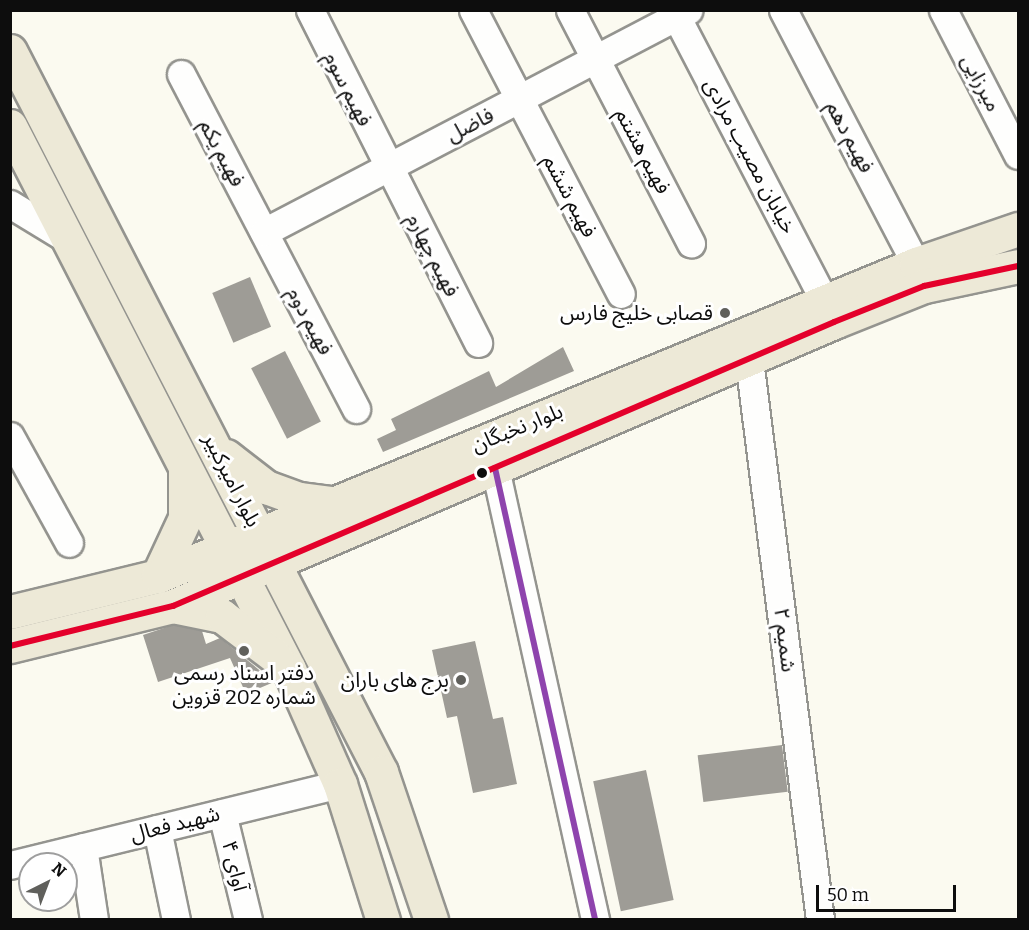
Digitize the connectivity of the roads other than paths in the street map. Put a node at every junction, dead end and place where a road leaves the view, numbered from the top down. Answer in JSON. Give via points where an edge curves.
{"nodes":[{"id":1,"x":310,"y":10,"type":"edge"},
{"id":2,"x":473,"y":10,"type":"edge"},
{"id":3,"x":570,"y":10,"type":"edge"},
{"id":4,"x":783,"y":10,"type":"edge"},
{"id":5,"x":943,"y":10,"type":"edge"},
{"id":6,"x":680,"y":13,"type":"edge"},
{"id":7,"x":10,"y":51,"type":"edge"},
{"id":8,"x":595,"y":59,"type":"junction"},
{"id":9,"x":181,"y":74,"type":"dead end"},
{"id":10,"x":519,"y":99,"type":"junction"},
{"id":11,"x":10,"y":126,"type":"edge"},
{"id":12,"x":1018,"y":155,"type":"edge"},
{"id":13,"x":388,"y":167,"type":"junction"},
{"id":14,"x":10,"y":204,"type":"edge"},
{"id":15,"x":1018,"y":229,"type":"edge"},
{"id":16,"x":264,"y":232,"type":"junction"},
{"id":17,"x":69,"y":240,"type":"junction"},
{"id":18,"x":691,"y":243,"type":"dead end"},
{"id":19,"x":916,"y":264,"type":"junction"},
{"id":20,"x":1018,"y":266,"type":"edge"},
{"id":21,"x":621,"y":294,"type":"dead end"},
{"id":22,"x":830,"y":311,"type":"junction"},
{"id":23,"x":478,"y":343,"type":"dead end"},
{"id":24,"x":749,"y":360,"type":"junction"},
{"id":25,"x":356,"y":409,"type":"dead end"},
{"id":26,"x":10,"y":436,"type":"edge"},
{"id":27,"x":216,"y":447,"type":"junction"},
{"id":28,"x":184,"y":460,"type":"junction"},
{"id":29,"x":495,"y":468,"type":"junction"},
{"id":30,"x":334,"y":503,"type":"junction"},
{"id":31,"x":260,"y":535,"type":"junction"},
{"id":32,"x":69,"y":543,"type":"dead end"},
{"id":33,"x":227,"y":547,"type":"junction"},
{"id":34,"x":274,"y":564,"type":"junction"},
{"id":35,"x":158,"y":576,"type":"junction"},
{"id":36,"x":242,"y":577,"type":"junction"},
{"id":37,"x":173,"y":606,"type":"junction"},
{"id":38,"x":10,"y":612,"type":"edge"},
{"id":39,"x":10,"y":646,"type":"edge"},
{"id":40,"x":289,"y":669,"type":"junction"},
{"id":41,"x":340,"y":784,"type":"junction"},
{"id":42,"x":222,"y":813,"type":"junction"},
{"id":43,"x":157,"y":829,"type":"junction"},
{"id":44,"x":83,"y":847,"type":"junction"},
{"id":45,"x":10,"y":865,"type":"edge"},
{"id":46,"x":94,"y":920,"type":"edge"},
{"id":47,"x":176,"y":920,"type":"edge"},
{"id":48,"x":248,"y":920,"type":"edge"},
{"id":49,"x":382,"y":920,"type":"edge"},
{"id":50,"x":431,"y":920,"type":"edge"},
{"id":51,"x":595,"y":920,"type":"edge"},
{"id":52,"x":820,"y":920,"type":"edge"}],
"edges":[{"from":1,"to":13,"type":"street","name":"فهیم سوم"},
{"from":2,"to":10,"type":"street","name":"فهیم ششم"},
{"from":3,"to":8,"type":"street","name":"فهیم هشتم"},
{"from":4,"to":19,"type":"street","name":"فهیم دهم"},
{"from":5,"to":12,"type":"street","name":"میرزایی"},
{"from":6,"to":8,"type":"street","name":"فاضل"},
{"from":6,"to":22,"type":"street","name":"خیابان مصیب مرادی"},
{"from":7,"to":27,"type":"main road","name":"بلوار امیرکبیر"},
{"from":8,"to":10,"type":"street","name":"فاضل"},
{"from":8,"to":18,"type":"street","name":"فهیم هشتم"},
{"from":9,"to":16,"type":"street","name":"فهیم یکم"},
{"from":10,"to":13,"type":"street","name":"فاضل"},
{"from":10,"to":21,"type":"street","name":"فهیم ششم"},
{"from":11,"to":17,"type":"main road","name":"بلوار امیرکبیر"},
{"from":13,"to":16,"type":"street","name":"فاضل"},
{"from":13,"to":23,"type":"street","name":"فهیم چهارم"},
{"from":14,"to":17,"type":"street"},
{"from":15,"to":19,"type":"main road","name":"بلوار نخبگان"},
{"from":16,"to":25,"type":"street","name":"فهیم دوم"},
{"from":17,"to":28,"type":"main road","name":"بلوار امیرکبیر"},
{"from":19,"to":22,"type":"main road","name":"بلوار نخبگان"},
{"from":20,"to":22,"type":"main road","name":"بلوار نخبگان"},
{"from":22,"to":24,"type":"main road","name":"بلوار نخبگان"},
{"from":22,"to":30,"type":"main road","name":"بلوار نخبگان"},
{"from":24,"to":29,"type":"main road","name":"بلوار نخبگان"},
{"from":24,"to":52,"type":"street","name":"شمیم ۲"},
{"from":26,"to":32,"type":"street"},
{"from":27,"to":28,"type":"main road","via":[[206,467]]},
{"from":27,"to":30,"type":"main road","via":[[237,468],[266,487],[299,500]]},
{"from":27,"to":31,"type":"main road","name":"بلوار امیرکبیر"},
{"from":28,"to":33,"type":"main road","name":"بلوار امیرکبیر"},
{"from":28,"to":35,"type":"main road","via":[[185,518]]},
{"from":29,"to":34,"type":"main road","name":"بلوار نخبگان"},
{"from":29,"to":51,"type":"street"},
{"from":30,"to":31,"type":"main road","name":"بلوار نخبگان"},
{"from":31,"to":33,"type":"main road","name":"بلوار نخبگان"},
{"from":31,"to":34,"type":"main road","name":"بلوار امیرکبیر"},
{"from":33,"to":35,"type":"main road","name":"بلوار نخبگان"},
{"from":33,"to":36,"type":"main road","name":"بلوار امیرکبیر"},
{"from":34,"to":36,"type":"main road","name":"بلوار نخبگان"},
{"from":34,"to":50,"type":"main road","name":"بلوار امیرکبیر","via":[[381,772]]},
{"from":35,"to":38,"type":"main road","name":"بلوار نخبگان"},
{"from":36,"to":37,"type":"main road","name":"بلوار نخبگان"},
{"from":36,"to":40,"type":"main road","name":"بلوار امیرکبیر"},
{"from":37,"to":39,"type":"main road","name":"بلوار نخبگان"},
{"from":37,"to":40,"type":"main road","via":[[222,616]]},
{"from":40,"to":41,"type":"main road","name":"بلوار امیرکبیر"},
{"from":41,"to":42,"type":"street","name":"شهید فعال"},
{"from":41,"to":49,"type":"main road","name":"بلوار امیرکبیر"},
{"from":42,"to":43,"type":"street","name":"شهید فعال"},
{"from":42,"to":48,"type":"street","name":"آوای ۴"},
{"from":43,"to":44,"type":"street","name":"شهید فعال"},
{"from":43,"to":47,"type":"street"},
{"from":44,"to":45,"type":"street","name":"شهید فعال"},
{"from":44,"to":46,"type":"street"}]}
